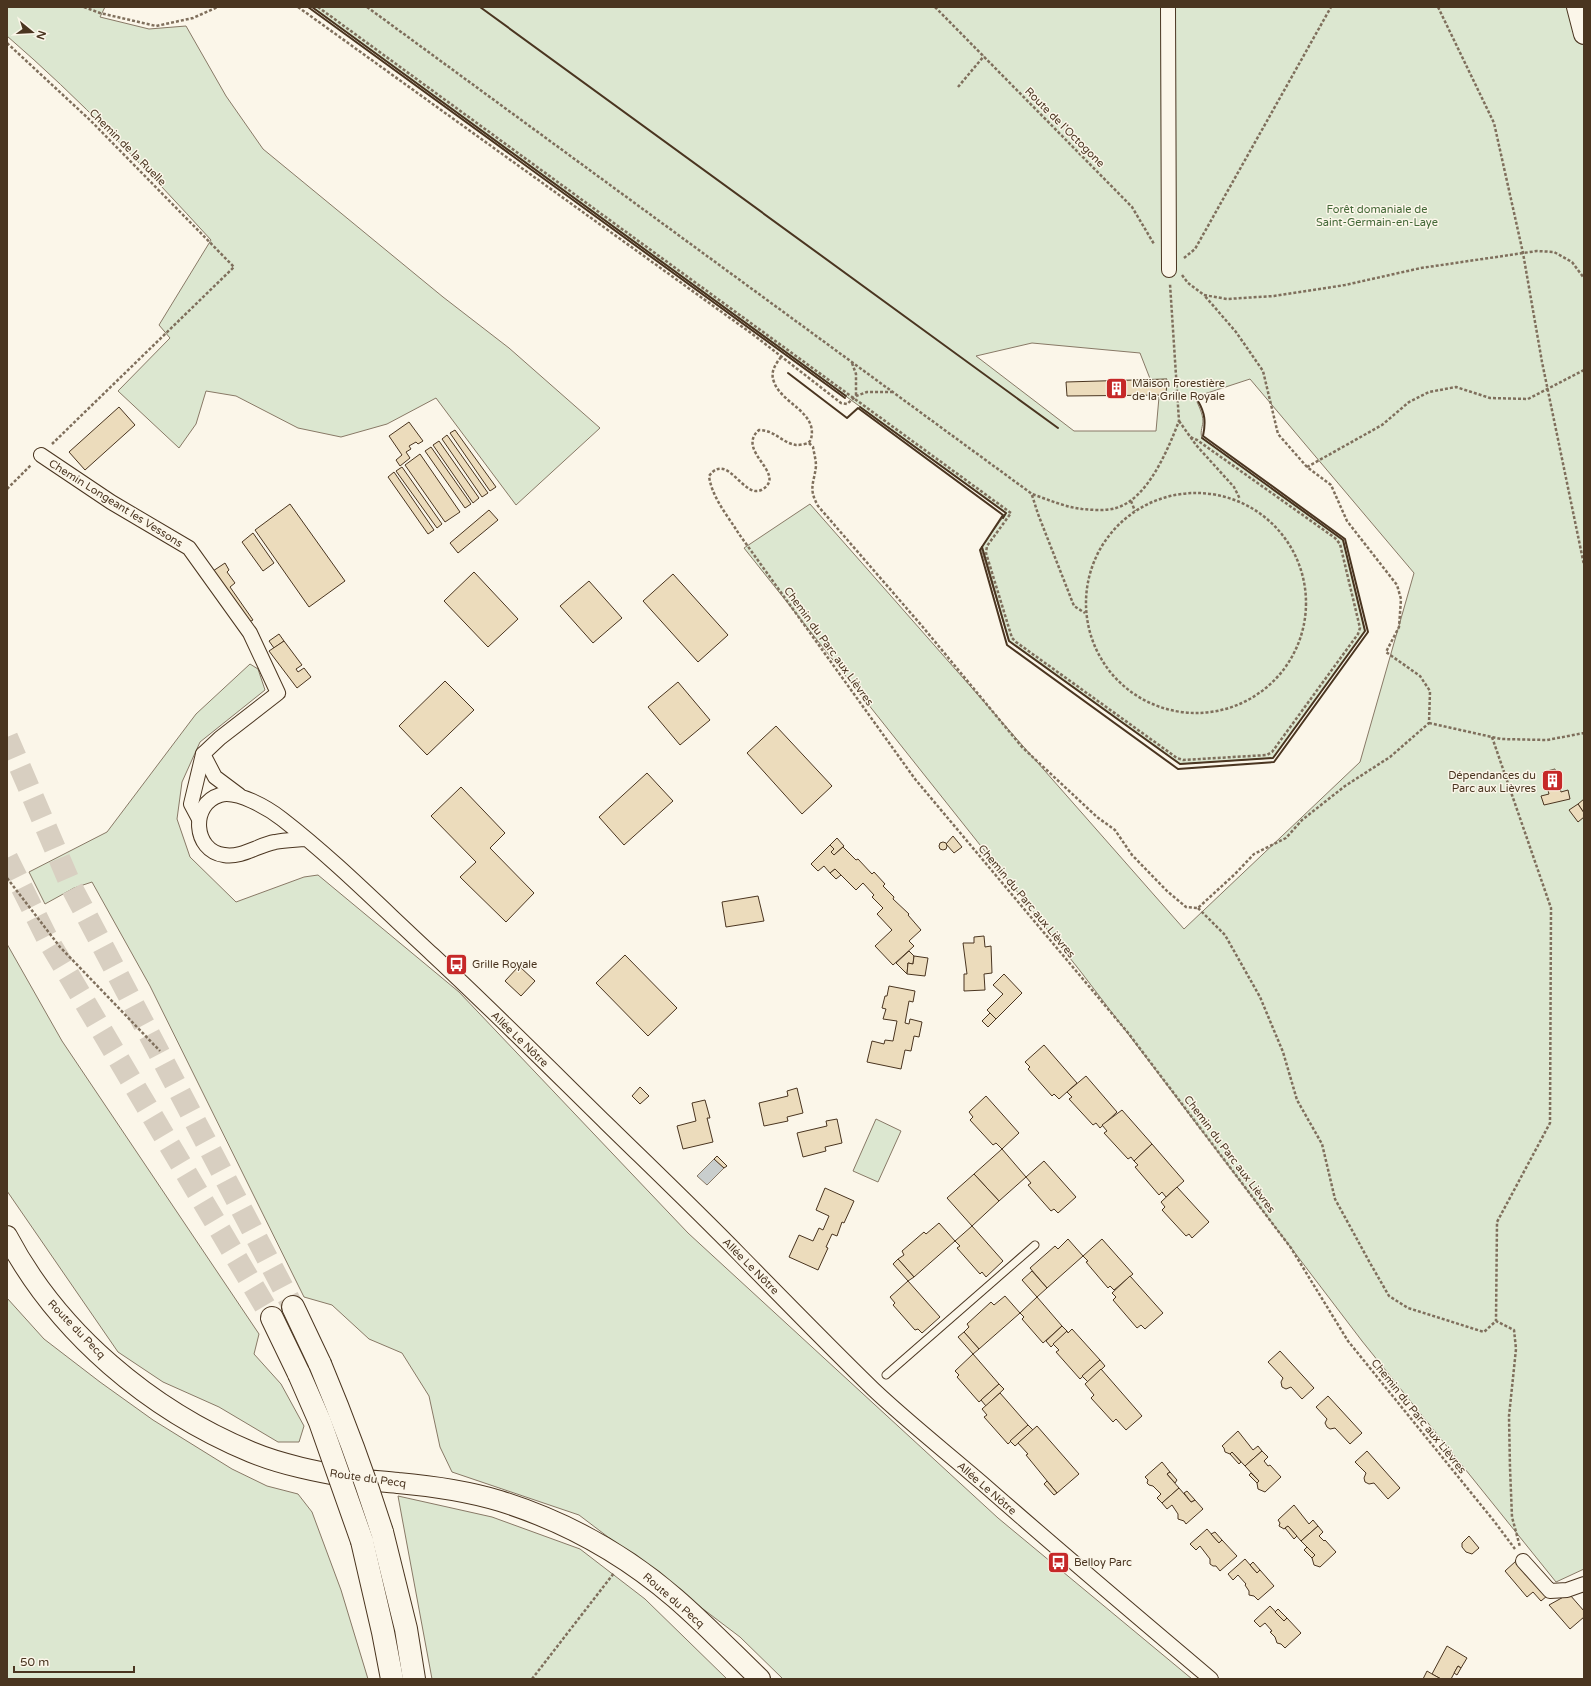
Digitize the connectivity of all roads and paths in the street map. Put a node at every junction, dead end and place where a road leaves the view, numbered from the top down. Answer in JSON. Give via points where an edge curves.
{"nodes":[{"id":1,"x":84,"y":7,"type":"edge"},
{"id":2,"x":218,"y":7,"type":"edge"},
{"id":3,"x":298,"y":7,"type":"edge"},
{"id":4,"x":318,"y":7,"type":"edge"},
{"id":5,"x":367,"y":7,"type":"edge"},
{"id":6,"x":935,"y":7,"type":"edge"},
{"id":7,"x":1168,"y":7,"type":"edge"},
{"id":8,"x":1331,"y":7,"type":"edge"},
{"id":9,"x":1438,"y":7,"type":"edge"},
{"id":10,"x":1577,"y":7,"type":"edge"},
{"id":11,"x":1584,"y":34,"type":"edge"},
{"id":12,"x":7,"y":43,"type":"edge"},
{"id":13,"x":984,"y":56,"type":"junction"},
{"id":14,"x":958,"y":87,"type":"dead end"},
{"id":15,"x":1154,"y":244,"type":"dead end"},
{"id":16,"x":1522,"y":253,"type":"junction"},
{"id":17,"x":1180,"y":261,"type":"dead end"},
{"id":18,"x":1174,"y":270,"type":"junction"},
{"id":19,"x":1584,"y":278,"type":"edge"},
{"id":20,"x":1204,"y":295,"type":"junction"},
{"id":21,"x":781,"y":357,"type":"junction"},
{"id":22,"x":852,"y":362,"type":"junction"},
{"id":23,"x":1584,"y":370,"type":"edge"},
{"id":24,"x":1548,"y":388,"type":"junction"},
{"id":25,"x":894,"y":393,"type":"junction"},
{"id":26,"x":855,"y":397,"type":"junction"},
{"id":27,"x":1178,"y":421,"type":"junction"},
{"id":28,"x":1190,"y":437,"type":"junction"},
{"id":29,"x":808,"y":444,"type":"junction"},
{"id":30,"x":41,"y":455,"type":"junction"},
{"id":31,"x":1307,"y":467,"type":"junction"},
{"id":32,"x":7,"y":489,"type":"edge"},
{"id":33,"x":1032,"y":494,"type":"junction"},
{"id":34,"x":1240,"y":500,"type":"junction"},
{"id":35,"x":1130,"y":501,"type":"junction"},
{"id":36,"x":1135,"y":512,"type":"junction"},
{"id":37,"x":1584,"y":565,"type":"edge"},
{"id":38,"x":1085,"y":613,"type":"junction"},
{"id":39,"x":1429,"y":723,"type":"junction"},
{"id":40,"x":1584,"y":733,"type":"edge"},
{"id":41,"x":1492,"y":737,"type":"junction"},
{"id":42,"x":203,"y":754,"type":"junction"},
{"id":43,"x":240,"y":795,"type":"junction"},
{"id":44,"x":199,"y":820,"type":"junction"},
{"id":45,"x":305,"y":838,"type":"junction"},
{"id":46,"x":7,"y":878,"type":"edge"},
{"id":47,"x":1198,"y":908,"type":"junction"},
{"id":48,"x":160,"y":1051,"type":"dead end"},
{"id":49,"x":7,"y":1236,"type":"edge"},
{"id":50,"x":1035,"y":1245,"type":"dead end"},
{"id":51,"x":293,"y":1307,"type":"tunnel mouth"},
{"id":52,"x":272,"y":1318,"type":"tunnel mouth"},
{"id":53,"x":1496,"y":1321,"type":"junction"},
{"id":54,"x":886,"y":1375,"type":"dead end"},
{"id":55,"x":624,"y":1560,"type":"junction"},
{"id":56,"x":1524,"y":1561,"type":"junction"},
{"id":57,"x":1584,"y":1584,"type":"edge"},
{"id":58,"x":392,"y":1679,"type":"edge"},
{"id":59,"x":414,"y":1679,"type":"edge"},
{"id":60,"x":532,"y":1679,"type":"edge"},
{"id":61,"x":760,"y":1679,"type":"edge"},
{"id":62,"x":1211,"y":1679,"type":"edge"}],
"edges":[{"from":1,"to":2,"type":"path","via":[[156,26],[193,18]]},
{"from":3,"to":21,"type":"path"},
{"from":4,"to":26,"type":"path"},
{"from":5,"to":22,"type":"path"},
{"from":6,"to":13,"type":"path","name":"Route de l'Octogone"},
{"from":7,"to":18,"type":"street"},
{"from":8,"to":17,"type":"path","via":[[1195,249]]},
{"from":9,"to":16,"type":"path","via":[[1494,123]]},
{"from":10,"to":11,"type":"main road"},
{"from":12,"to":30,"type":"path","name":"Chemin de la Ruelle","via":[[96,126],[234,267]]},
{"from":13,"to":14,"type":"path"},
{"from":13,"to":15,"type":"path","name":"Route de l'Octogone","via":[[1132,207]]},
{"from":16,"to":19,"type":"path","via":[[1554,252],[1572,262]]},
{"from":16,"to":20,"type":"path","via":[[1421,268],[1346,285],[1274,296],[1227,299]]},
{"from":16,"to":24,"type":"path"},
{"from":18,"to":20,"type":"path"},
{"from":18,"to":27,"type":"path"},
{"from":20,"to":31,"type":"path","via":[[1236,332],[1262,371],[1278,434]]},
{"from":21,"to":26,"type":"path","via":[[841,402],[847,404]]},
{"from":21,"to":29,"type":"path","via":[[774,367],[774,384],[811,423],[813,432]]},
{"from":22,"to":25,"type":"path"},
{"from":22,"to":26,"type":"path","via":[[856,374]]},
{"from":23,"to":24,"type":"path"},
{"from":24,"to":31,"type":"path","via":[[1528,399],[1490,398],[1456,387],[1429,392],[1409,402],[1382,425]]},
{"from":24,"to":37,"type":"path"},
{"from":25,"to":26,"type":"path","via":[[867,392]]},
{"from":25,"to":33,"type":"path"},
{"from":26,"to":28,"type":"path","via":[[1011,513],[987,546],[986,553],[1012,638],[1016,642],[1177,758],[1183,760],[1267,754],[1272,752],[1358,634],[1360,628],[1342,552],[1335,538]]},
{"from":27,"to":28,"type":"path"},
{"from":27,"to":35,"type":"path","via":[[1152,477]]},
{"from":28,"to":34,"type":"path","via":[[1234,487]]},
{"from":29,"to":47,"type":"path","via":[[813,447],[816,465],[812,496],[818,506],[1022,747],[1097,817],[1115,830],[1132,855],[1167,891],[1186,906]]},
{"from":29,"to":56,"type":"path","name":"Chemin du Parc aux Lièvres","via":[[795,445],[766,430],[759,430],[751,442],[754,451],[768,470],[768,484],[757,492],[726,470],[719,468],[709,476],[716,498],[739,534],[915,779],[1129,1034],[1291,1248],[1348,1341]]},
{"from":30,"to":32,"type":"path"},
{"from":30,"to":42,"type":"street","name":"Chemin Longeant les Vessons","via":[[111,502],[189,548],[250,632],[278,693]]},
{"from":31,"to":39,"type":"path","via":[[1331,485],[1347,521],[1397,585],[1401,599],[1399,628],[1386,652],[1420,676],[1430,691]]},
{"from":33,"to":35,"type":"path","via":[[1082,509],[1116,508]]},
{"from":33,"to":38,"type":"path","via":[[1074,606]]},
{"from":34,"to":36,"type":"path","via":[[1200,494],[1177,495]]},
{"from":34,"to":38,"type":"path","via":[[1261,513],[1290,544],[1299,561],[1305,582],[1308,602],[1299,647],[1288,666],[1271,686],[1232,707],[1211,712],[1184,713],[1160,708],[1134,696],[1113,677],[1096,654]]},
{"from":35,"to":36,"type":"path"},
{"from":36,"to":38,"type":"path","via":[[1114,531],[1096,557],[1088,587]]},
{"from":39,"to":41,"type":"path"},
{"from":39,"to":47,"type":"path","via":[[1390,757],[1345,786],[1302,820],[1286,838],[1254,854]]},
{"from":40,"to":41,"type":"path","via":[[1547,740],[1501,740]]},
{"from":41,"to":53,"type":"path","via":[[1551,908],[1550,1123],[1498,1222]]},
{"from":42,"to":43,"type":"street","via":[[215,777]]},
{"from":42,"to":44,"type":"street","via":[[191,804]]},
{"from":43,"to":44,"type":"street","via":[[222,795],[214,798],[202,811]]},
{"from":43,"to":45,"type":"street","name":"Allée Le Nôtre","via":[[279,816]]},
{"from":44,"to":45,"type":"street","via":[[200,835],[208,848],[228,856],[238,855],[273,842]]},
{"from":45,"to":62,"type":"street","name":"Allée Le Nôtre","via":[[480,999],[876,1391]]},
{"from":46,"to":48,"type":"path","via":[[60,947]]},
{"from":47,"to":53,"type":"path","via":[[1225,935],[1260,997],[1283,1052],[1297,1100],[1322,1144],[1336,1199],[1389,1296],[1408,1308],[1484,1332]]},
{"from":49,"to":55,"type":"main road","name":"Route du Pecq","via":[[45,1295],[80,1335],[121,1373],[163,1405],[211,1434],[253,1453],[302,1468],[354,1478],[450,1489],[500,1501],[591,1539]]},
{"from":50,"to":54,"type":"lane"},
{"from":51,"to":59,"type":"highway","bridge":true,"via":[[320,1364],[365,1478],[382,1532],[406,1629]]},
{"from":52,"to":58,"type":"highway","bridge":true,"via":[[320,1422],[362,1541]]},
{"from":53,"to":56,"type":"path","via":[[1514,1330],[1516,1349],[1509,1416],[1511,1496],[1512,1517]]},
{"from":55,"to":60,"type":"path"},
{"from":55,"to":61,"type":"main road","name":"Route du Pecq","via":[[674,1597]]},
{"from":56,"to":57,"type":"street","via":[[1550,1591],[1567,1590]]}]}
